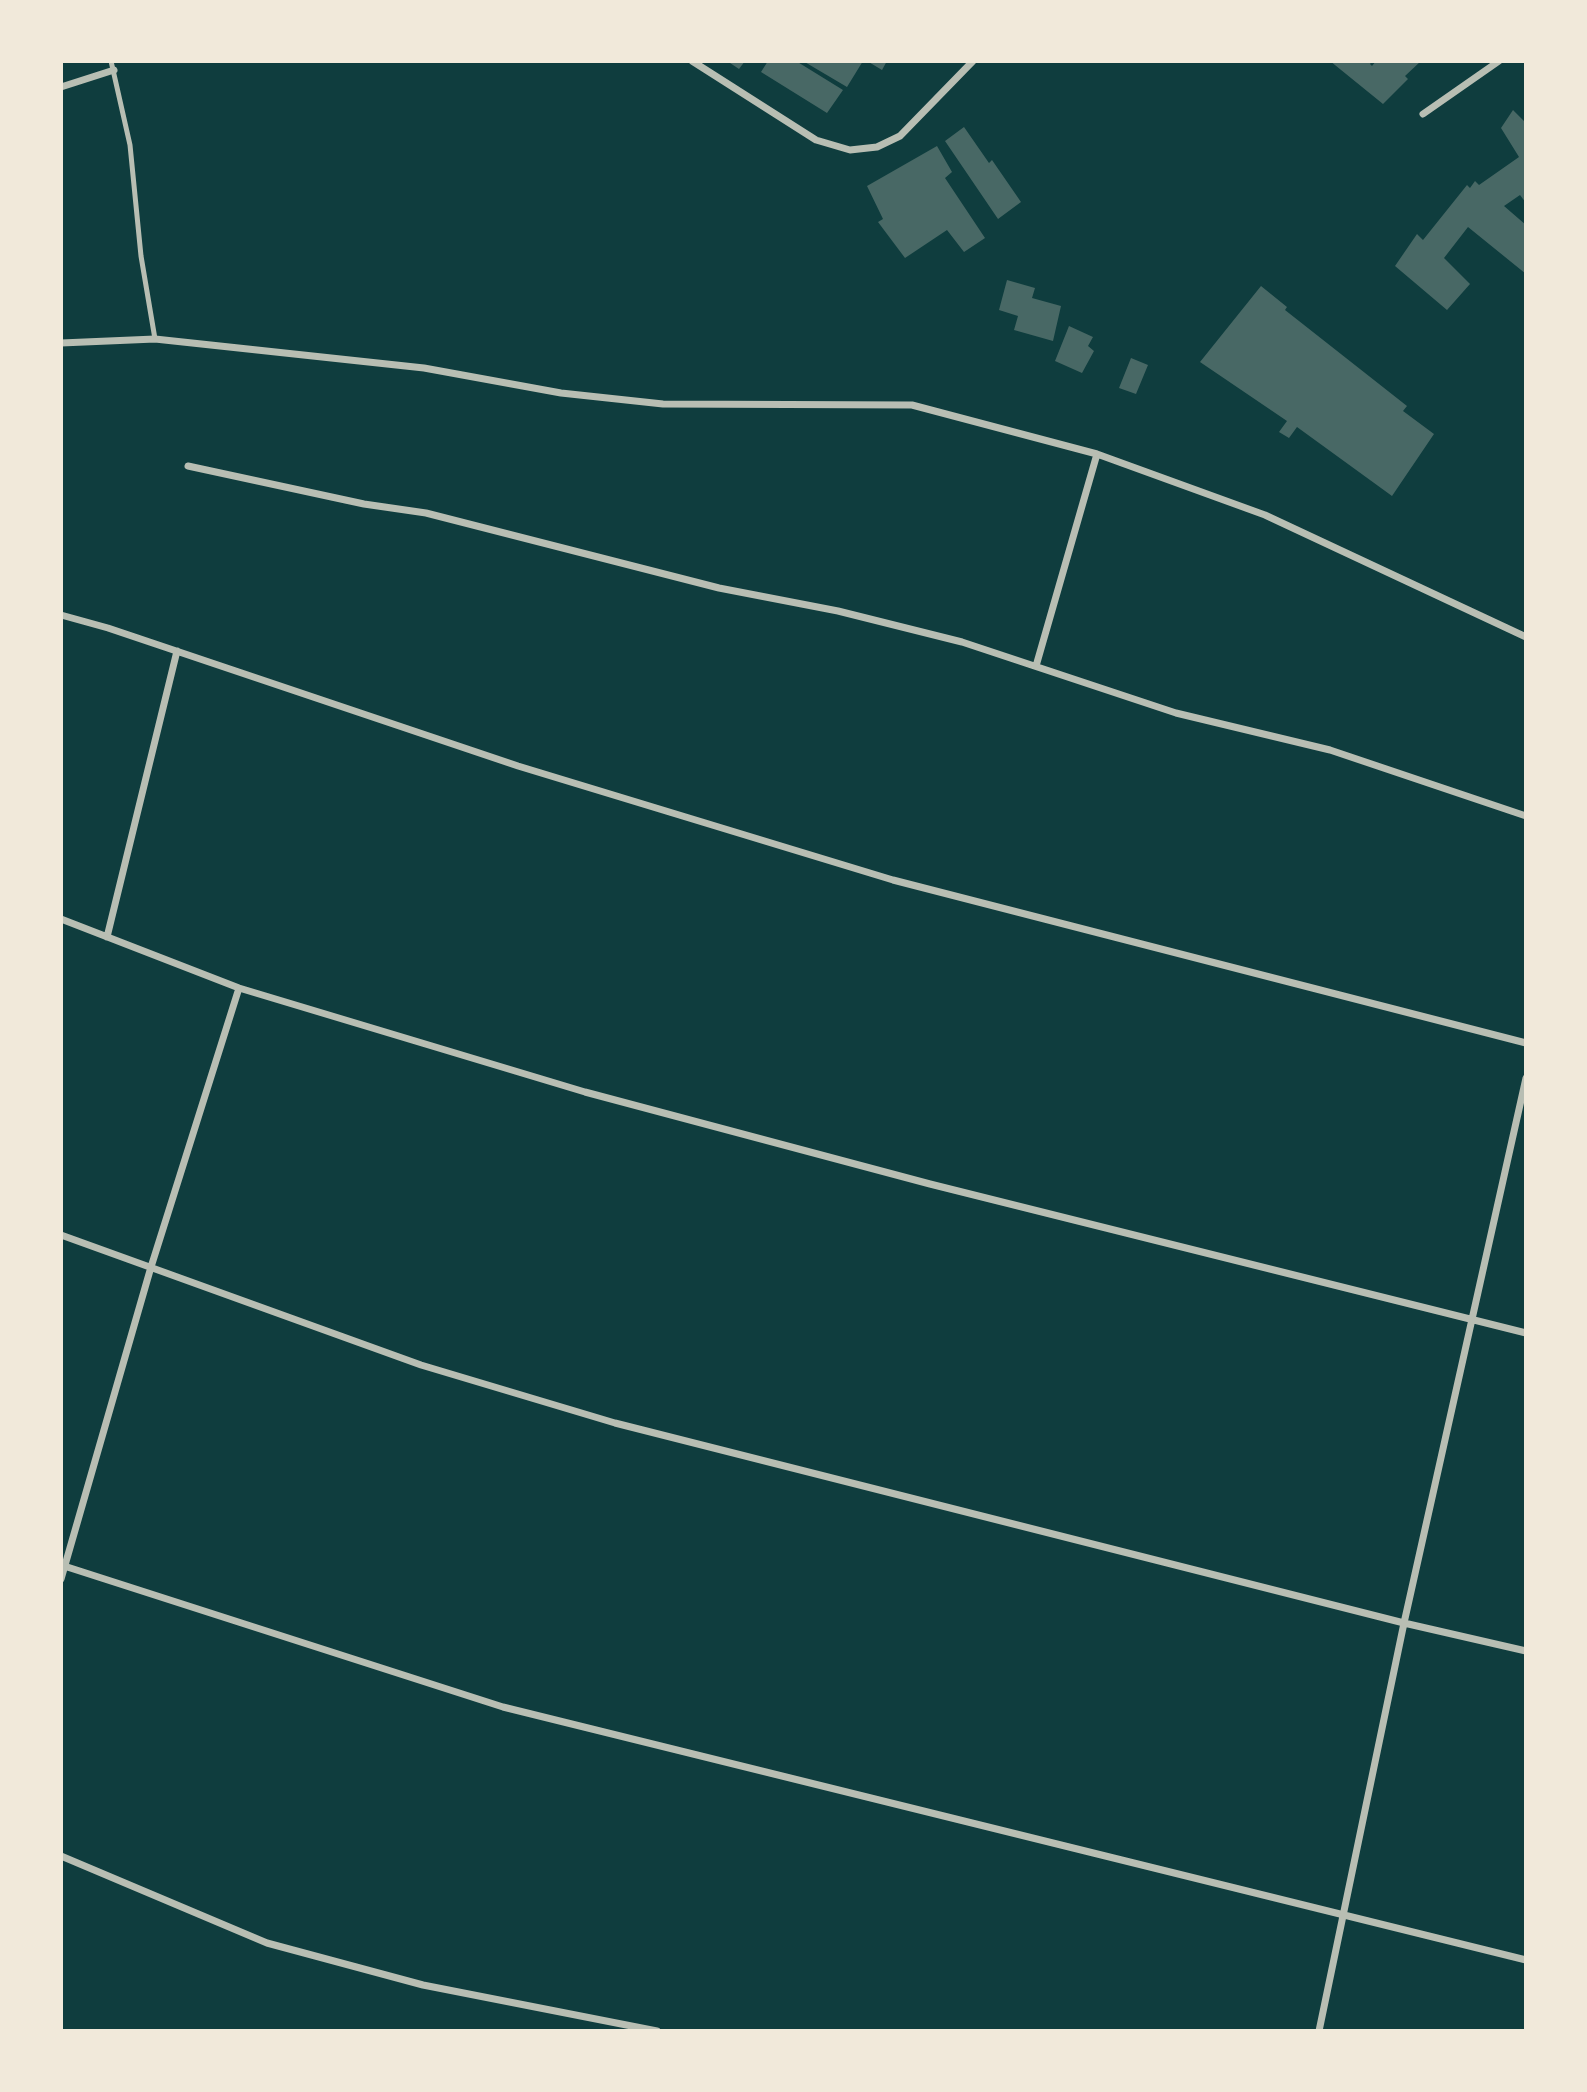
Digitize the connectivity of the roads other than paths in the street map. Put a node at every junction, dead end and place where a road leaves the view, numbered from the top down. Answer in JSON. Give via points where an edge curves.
{"nodes":[{"id":1,"x":692,"y":61,"type":"edge"},
{"id":2,"x":973,"y":61,"type":"edge"},
{"id":3,"x":1499,"y":61,"type":"edge"},
{"id":4,"x":113,"y":65,"type":"edge"},
{"id":5,"x":61,"y":87,"type":"edge"},
{"id":6,"x":1423,"y":114,"type":"dead end"},
{"id":7,"x":155,"y":339,"type":"junction"},
{"id":8,"x":61,"y":343,"type":"edge"},
{"id":9,"x":1097,"y":454,"type":"junction"},
{"id":10,"x":188,"y":466,"type":"dead end"},
{"id":11,"x":61,"y":615,"type":"edge"},
{"id":12,"x":1526,"y":637,"type":"edge"},
{"id":13,"x":177,"y":651,"type":"junction"},
{"id":14,"x":1036,"y":666,"type":"junction"},
{"id":15,"x":1526,"y":817,"type":"edge"},
{"id":16,"x":61,"y":919,"type":"edge"},
{"id":17,"x":107,"y":937,"type":"junction"},
{"id":18,"x":239,"y":988,"type":"junction"},
{"id":19,"x":1526,"y":1042,"type":"edge"},
{"id":20,"x":1526,"y":1078,"type":"edge"},
{"id":21,"x":61,"y":1236,"type":"edge"},
{"id":22,"x":150,"y":1267,"type":"junction"},
{"id":23,"x":1473,"y":1320,"type":"junction"},
{"id":24,"x":1526,"y":1333,"type":"edge"},
{"id":25,"x":63,"y":1566,"type":"edge"},
{"id":26,"x":61,"y":1579,"type":"edge"},
{"id":27,"x":1404,"y":1623,"type":"junction"},
{"id":28,"x":1526,"y":1651,"type":"edge"},
{"id":29,"x":61,"y":1856,"type":"edge"},
{"id":30,"x":1342,"y":1915,"type":"junction"},
{"id":31,"x":1526,"y":1960,"type":"edge"},
{"id":32,"x":657,"y":2031,"type":"edge"},
{"id":33,"x":1319,"y":2031,"type":"edge"}],
"edges":[{"from":1,"to":2,"type":"street","via":[[816,139],[850,150],[877,147],[900,136]]},
{"from":3,"to":6,"type":"street"},
{"from":4,"to":5,"type":"street"},
{"from":4,"to":7,"type":"lane","via":[[130,145]]},
{"from":7,"to":8,"type":"street"},
{"from":7,"to":9,"type":"street","via":[[424,368],[561,393],[663,404],[912,405]]},
{"from":9,"to":12,"type":"street","via":[[1265,515]]},
{"from":9,"to":14,"type":"street"},
{"from":10,"to":14,"type":"street","via":[[426,513],[719,588],[950,639]]},
{"from":11,"to":13,"type":"street"},
{"from":13,"to":17,"type":"street"},
{"from":13,"to":19,"type":"street","via":[[518,766],[893,880]]},
{"from":14,"to":15,"type":"street","via":[[1175,713],[1330,750]]},
{"from":16,"to":17,"type":"street"},
{"from":17,"to":18,"type":"street"},
{"from":18,"to":22,"type":"street"},
{"from":18,"to":23,"type":"street","via":[[585,1092]]},
{"from":20,"to":23,"type":"street"},
{"from":21,"to":22,"type":"street"},
{"from":22,"to":25,"type":"street"},
{"from":22,"to":27,"type":"street","via":[[421,1365],[615,1423]]},
{"from":23,"to":24,"type":"street"},
{"from":23,"to":27,"type":"street"},
{"from":25,"to":26,"type":"street"},
{"from":25,"to":30,"type":"street","via":[[503,1707]]},
{"from":27,"to":28,"type":"street"},
{"from":27,"to":30,"type":"street"},
{"from":29,"to":32,"type":"street","via":[[267,1943],[423,1985]]},
{"from":30,"to":31,"type":"street"},
{"from":30,"to":33,"type":"street"}]}
